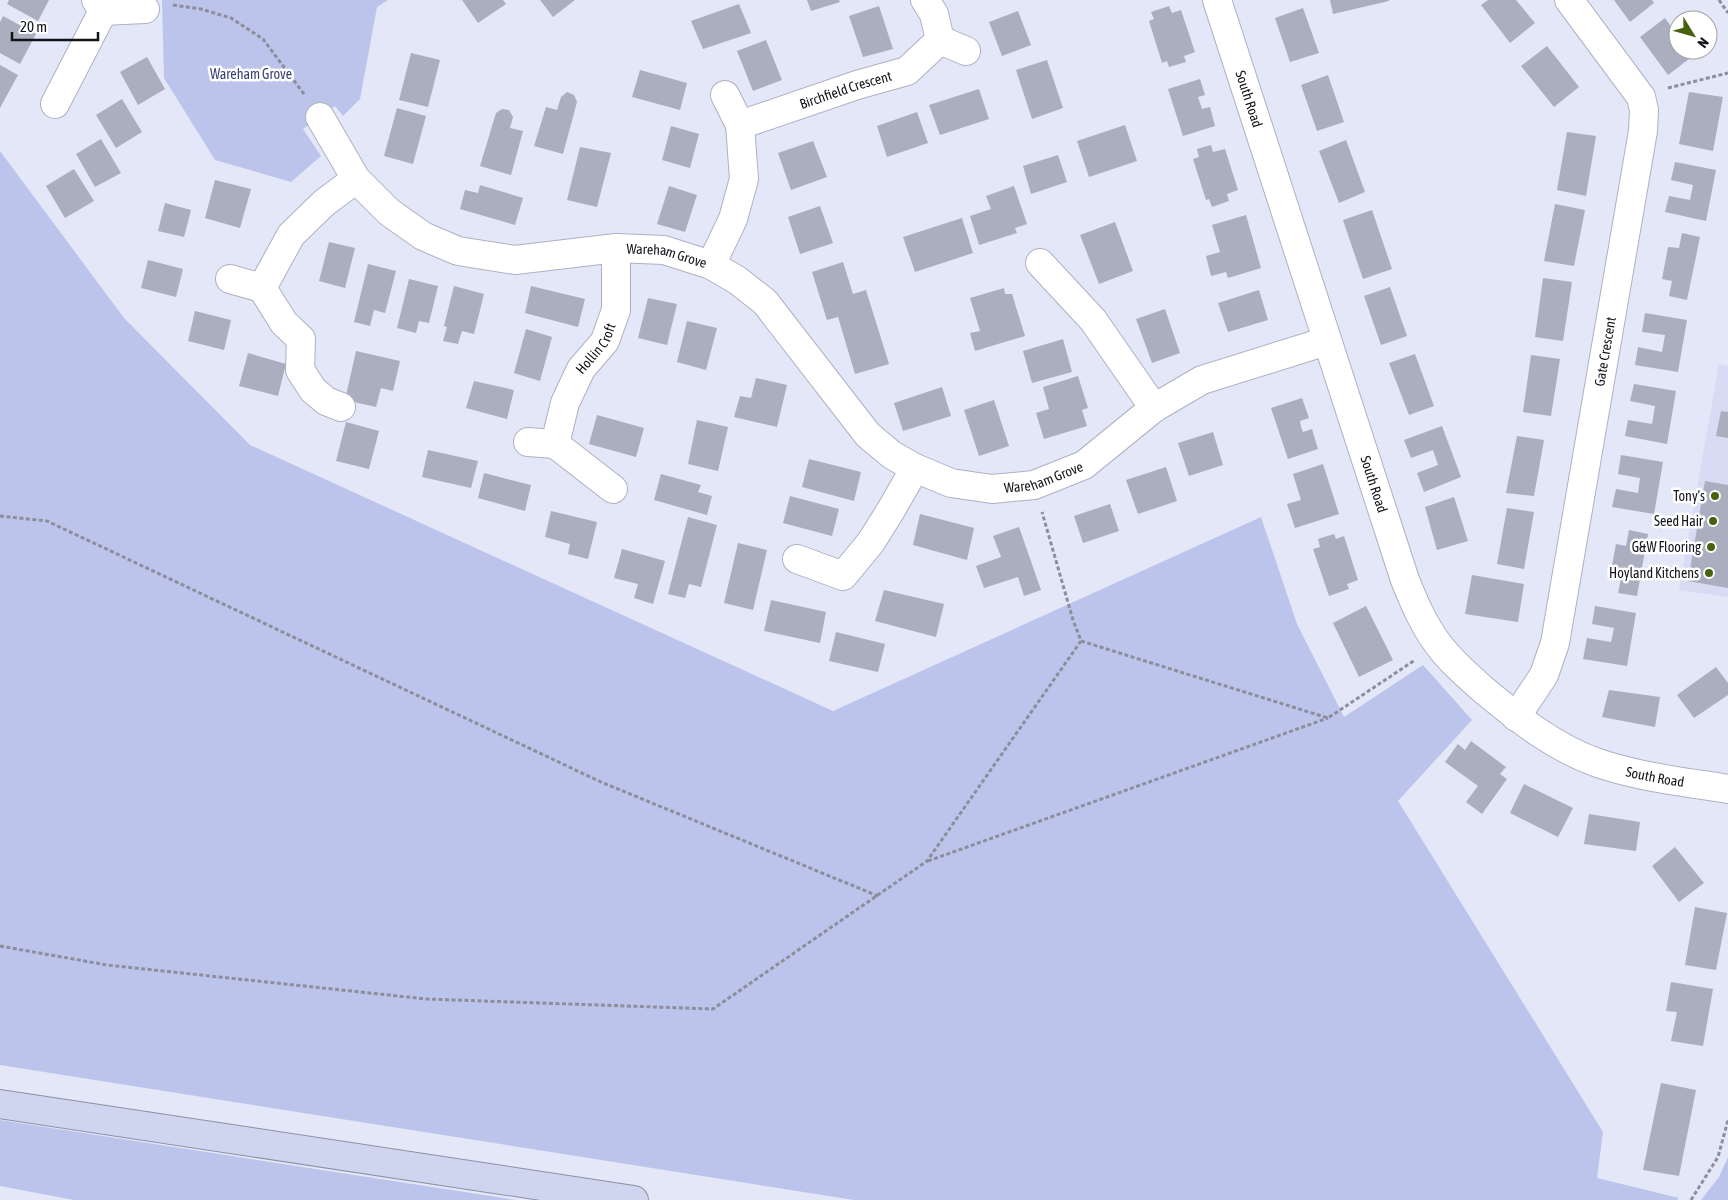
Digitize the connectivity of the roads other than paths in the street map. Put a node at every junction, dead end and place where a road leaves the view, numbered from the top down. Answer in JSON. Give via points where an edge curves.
{"nodes":[{"id":1,"x":925,"y":0,"type":"edge"},
{"id":2,"x":1217,"y":0,"type":"edge"},
{"id":3,"x":1569,"y":0,"type":"edge"},
{"id":4,"x":100,"y":5,"type":"edge"},
{"id":5,"x":145,"y":10,"type":"road end"},
{"id":6,"x":940,"y":40,"type":"junction"},
{"id":7,"x":966,"y":51,"type":"dead end"},
{"id":8,"x":725,"y":95,"type":"dead end"},
{"id":9,"x":55,"y":104,"type":"dead end"},
{"id":10,"x":320,"y":117,"type":"road end"},
{"id":11,"x":740,"y":125,"type":"junction"},
{"id":12,"x":356,"y":179,"type":"junction"},
{"id":13,"x":616,"y":248,"type":"junction"},
{"id":14,"x":1040,"y":263,"type":"dead end"},
{"id":15,"x":711,"y":264,"type":"junction"},
{"id":16,"x":230,"y":279,"type":"dead end"},
{"id":17,"x":262,"y":288,"type":"junction"},
{"id":18,"x":1327,"y":341,"type":"junction"},
{"id":19,"x":341,"y":407,"type":"dead end"},
{"id":20,"x":1154,"y":408,"type":"junction"},
{"id":21,"x":528,"y":442,"type":"dead end"},
{"id":22,"x":555,"y":444,"type":"junction"},
{"id":23,"x":915,"y":468,"type":"junction"},
{"id":24,"x":613,"y":489,"type":"dead end"},
{"id":25,"x":797,"y":559,"type":"dead end"},
{"id":26,"x":1516,"y":717,"type":"junction"},
{"id":27,"x":1728,"y":789,"type":"edge"},
{"id":28,"x":0,"y":1104,"type":"edge"},
{"id":29,"x":634,"y":1200,"type":"edge"}],
"edges":[{"from":1,"to":6,"type":"street","via":[[934,14]]},
{"from":2,"to":18,"type":"street","name":"South Road"},
{"from":3,"to":26,"type":"street","name":"Gate Crescent","via":[[1641,97],[1643,130],[1555,643],[1544,675]]},
{"from":4,"to":5,"type":"street"},
{"from":4,"to":9,"type":"street"},
{"from":6,"to":7,"type":"street"},
{"from":6,"to":11,"type":"street","name":"Birchfield Crescent","via":[[907,71]]},
{"from":8,"to":11,"type":"street"},
{"from":10,"to":12,"type":"street","name":"Wareham Grove"},
{"from":11,"to":15,"type":"street","via":[[744,179],[733,219]]},
{"from":12,"to":13,"type":"street","name":"Wareham Grove","via":[[389,212],[423,236],[458,251],[515,260]]},
{"from":12,"to":17,"type":"street","via":[[324,203],[291,235]]},
{"from":13,"to":15,"type":"street","name":"Wareham Grove","via":[[664,250]]},
{"from":13,"to":22,"type":"street","name":"Hollin Croft","via":[[616,310],[605,340],[581,369],[565,403]]},
{"from":14,"to":20,"type":"street","via":[[1093,320]]},
{"from":15,"to":23,"type":"street","name":"Wareham Grove","via":[[765,302],[868,435],[892,455]]},
{"from":16,"to":17,"type":"street"},
{"from":17,"to":19,"type":"street","via":[[284,323],[301,339],[300,370],[313,390],[326,401]]},
{"from":18,"to":20,"type":"street","name":"Wareham Grove","via":[[1202,380]]},
{"from":18,"to":26,"type":"street","name":"South Road","via":[[1420,617],[1438,645],[1463,672]]},
{"from":20,"to":23,"type":"street","name":"Wareham Grove","via":[[1084,465],[1034,485],[992,489],[952,483]]},
{"from":21,"to":22,"type":"street"},
{"from":22,"to":24,"type":"street"},
{"from":23,"to":25,"type":"street","via":[[871,542],[842,576]]},
{"from":26,"to":27,"type":"street","name":"South Road","via":[[1566,750],[1598,763],[1638,774]]},
{"from":28,"to":29,"type":"highway"}]}
